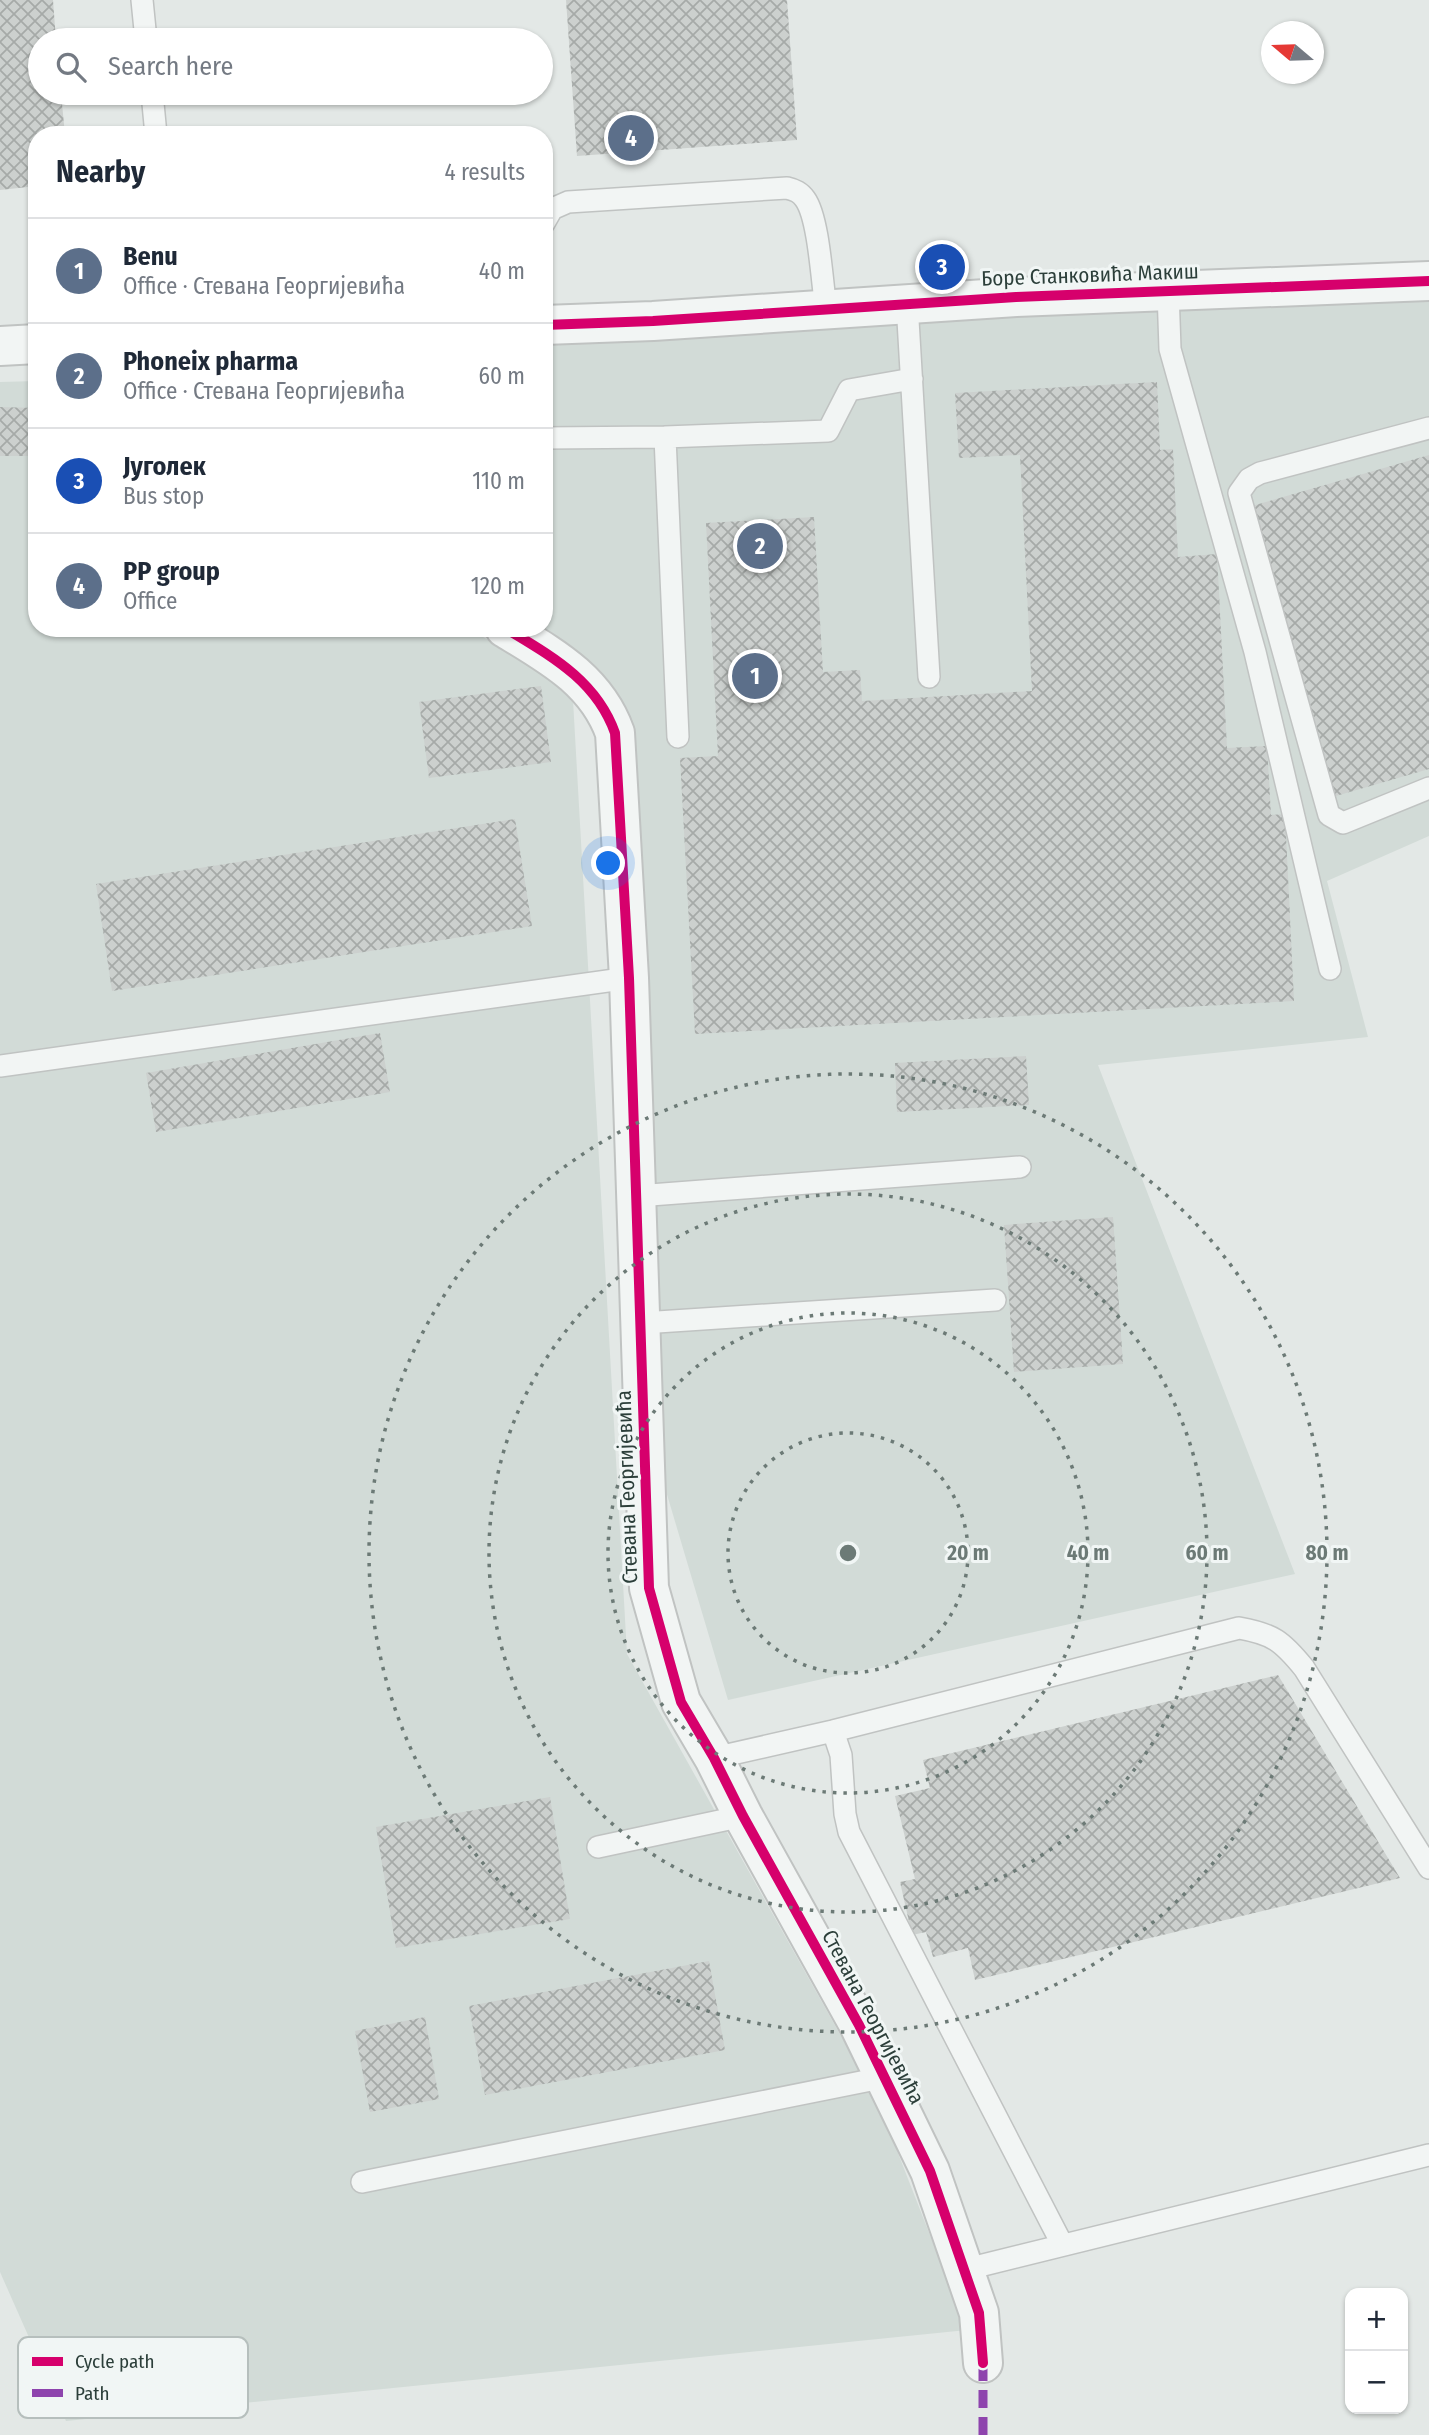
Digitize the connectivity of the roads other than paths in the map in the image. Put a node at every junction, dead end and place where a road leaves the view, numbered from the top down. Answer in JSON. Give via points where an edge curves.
{"nodes":[{"id":1,"x":142,"y":0,"type":"edge"},
{"id":2,"x":145,"y":28,"type":"edge"},
{"id":3,"x":153,"y":105,"type":"edge"},
{"id":4,"x":155,"y":126,"type":"edge"},
{"id":5,"x":553,"y":209,"type":"edge"},
{"id":6,"x":1429,"y":281,"type":"edge"},
{"id":7,"x":1168,"y":291,"type":"junction"},
{"id":8,"x":907,"y":303,"type":"junction"},
{"id":9,"x":826,"y":309,"type":"junction"},
{"id":10,"x":553,"y":325,"type":"edge"},
{"id":11,"x":28,"y":344,"type":"edge"},
{"id":12,"x":0,"y":346,"type":"edge"},
{"id":13,"x":912,"y":380,"type":"junction"},
{"id":14,"x":1429,"y":428,"type":"edge"},
{"id":15,"x":665,"y":437,"type":"junction"},
{"id":16,"x":553,"y":438,"type":"edge"},
{"id":17,"x":520,"y":637,"type":"edge"},
{"id":18,"x":929,"y":677,"type":"dead end"},
{"id":19,"x":678,"y":737,"type":"dead end"},
{"id":20,"x":1429,"y":788,"type":"edge"},
{"id":21,"x":1330,"y":969,"type":"dead end"},
{"id":22,"x":629,"y":978,"type":"junction"},
{"id":23,"x":0,"y":1066,"type":"edge"},
{"id":24,"x":1020,"y":1167,"type":"dead end"},
{"id":25,"x":637,"y":1196,"type":"junction"},
{"id":26,"x":995,"y":1300,"type":"dead end"},
{"id":27,"x":642,"y":1323,"type":"junction"},
{"id":28,"x":833,"y":1731,"type":"junction"},
{"id":29,"x":714,"y":1758,"type":"junction"},
{"id":30,"x":743,"y":1816,"type":"junction"},
{"id":31,"x":598,"y":1847,"type":"dead end"},
{"id":32,"x":1429,"y":1868,"type":"edge"},
{"id":33,"x":886,"y":2077,"type":"junction"},
{"id":34,"x":1429,"y":2155,"type":"edge"},
{"id":35,"x":362,"y":2182,"type":"dead end"},
{"id":36,"x":1062,"y":2244,"type":"junction"},
{"id":37,"x":963,"y":2270,"type":"junction"},
{"id":38,"x":984,"y":2363,"type":"dead end"}],
"edges":[{"from":1,"to":2,"type":"lane"},
{"from":3,"to":4,"type":"lane"},
{"from":5,"to":9,"type":"lane","via":[[568,202],[787,188],[799,192],[813,219]]},
{"from":6,"to":7,"type":"street","name":"Боре Станковића Макиш"},
{"from":7,"to":8,"type":"street","name":"Боре Станковића Макиш"},
{"from":7,"to":21,"type":"lane","via":[[1170,349],[1255,652]]},
{"from":8,"to":9,"type":"street","name":"Боре Станковића Макиш"},
{"from":8,"to":13,"type":"lane"},
{"from":9,"to":10,"type":"street","name":"Боре Станковића Макиш"},
{"from":11,"to":12,"type":"street"},
{"from":13,"to":15,"type":"lane","via":[[849,390],[828,431]]},
{"from":13,"to":18,"type":"lane"},
{"from":14,"to":20,"type":"lane","via":[[1260,473],[1239,493],[1329,815],[1343,823]]},
{"from":15,"to":16,"type":"lane"},
{"from":15,"to":19,"type":"lane"},
{"from":17,"to":22,"type":"street","name":"Стевана Георгијевића","via":[[587,685],[615,733]]},
{"from":22,"to":23,"type":"lane"},
{"from":22,"to":25,"type":"street","name":"Стевана Георгијевића"},
{"from":24,"to":25,"type":"lane"},
{"from":25,"to":27,"type":"street","name":"Стевана Георгијевића"},
{"from":26,"to":27,"type":"lane"},
{"from":27,"to":29,"type":"street","name":"Стевана Георгијевића","via":[[649,1588],[681,1702]]},
{"from":28,"to":29,"type":"lane"},
{"from":28,"to":32,"type":"lane","via":[[1212,1634],[1239,1628],[1262,1632],[1285,1645],[1304,1668]]},
{"from":28,"to":36,"type":"lane","via":[[841,1755],[849,1832]]},
{"from":29,"to":30,"type":"street","name":"Стевана Георгијевића"},
{"from":30,"to":31,"type":"lane"},
{"from":30,"to":33,"type":"street","name":"Стевана Георгијевића"},
{"from":33,"to":35,"type":"lane"},
{"from":33,"to":37,"type":"street","name":"Стевана Георгијевића","via":[[930,2171]]},
{"from":34,"to":36,"type":"lane"},
{"from":36,"to":37,"type":"lane"},
{"from":37,"to":38,"type":"street","name":"Стевана Георгијевића","via":[[979,2313]]}]}
